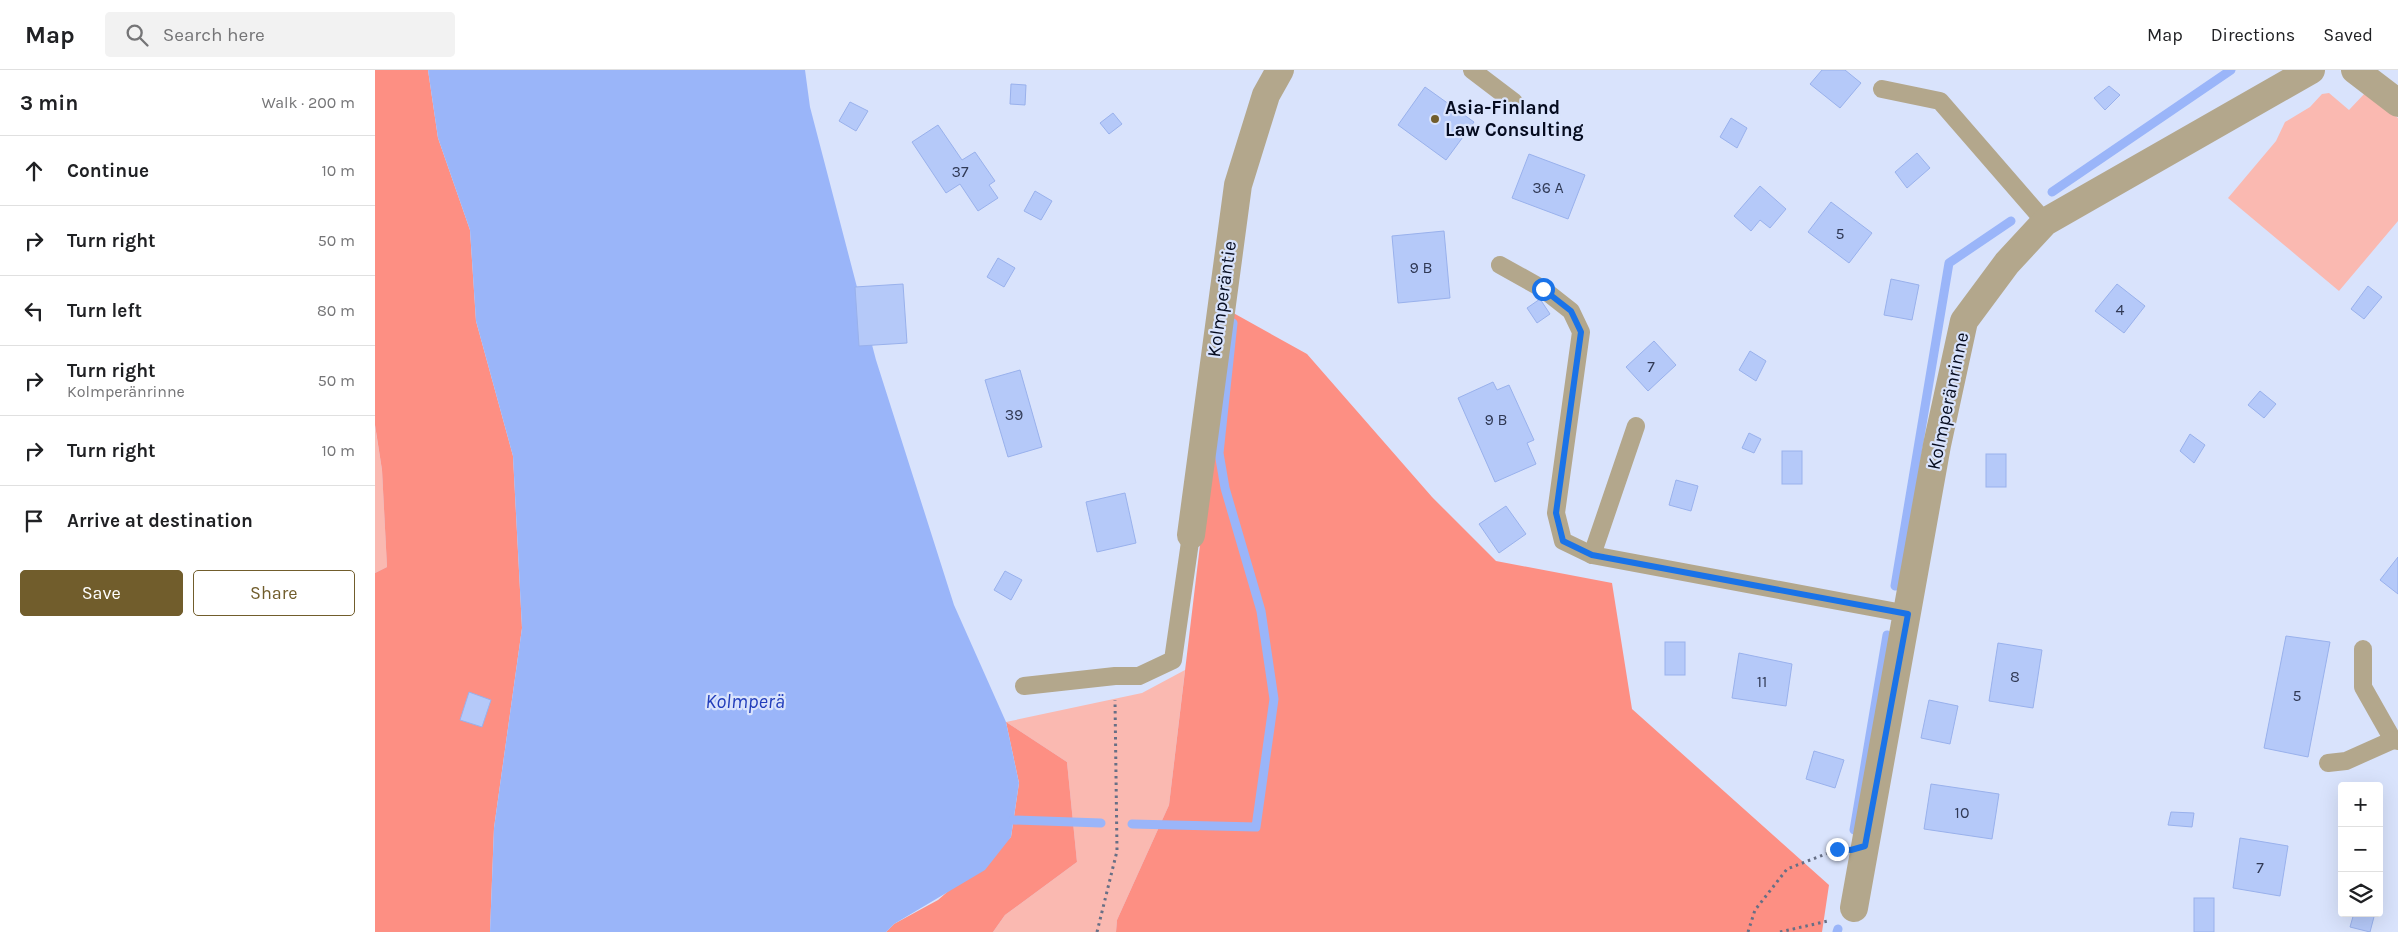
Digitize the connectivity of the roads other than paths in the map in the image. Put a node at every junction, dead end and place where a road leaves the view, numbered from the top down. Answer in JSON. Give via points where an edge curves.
{"nodes":[{"id":1,"x":1280,"y":70,"type":"edge"},
{"id":2,"x":1472,"y":70,"type":"edge"},
{"id":3,"x":2311,"y":70,"type":"edge"},
{"id":4,"x":2355,"y":70,"type":"edge"},
{"id":5,"x":1882,"y":89,"type":"dead end"},
{"id":6,"x":1514,"y":102,"type":"dead end"},
{"id":7,"x":2398,"y":103,"type":"edge"},
{"id":8,"x":2045,"y":222,"type":"junction"},
{"id":9,"x":1500,"y":265,"type":"dead end"},
{"id":10,"x":1636,"y":426,"type":"dead end"},
{"id":11,"x":1191,"y":535,"type":"joint"},
{"id":12,"x":1592,"y":555,"type":"junction"},
{"id":13,"x":1908,"y":614,"type":"junction"},
{"id":14,"x":2363,"y":649,"type":"dead end"},
{"id":15,"x":1024,"y":686,"type":"dead end"},
{"id":16,"x":2395,"y":741,"type":"edge"},
{"id":17,"x":2328,"y":763,"type":"dead end"},
{"id":18,"x":1854,"y":908,"type":"road end"}],
"edges":[{"from":1,"to":11,"type":"street","name":"Kolmperäntie","via":[[1266,95],[1238,185]]},
{"from":2,"to":6,"type":"lane"},
{"from":3,"to":8,"type":"street","name":"Kolmperänrinne"},
{"from":4,"to":7,"type":"street"},
{"from":5,"to":8,"type":"lane","via":[[1941,101]]},
{"from":8,"to":13,"type":"street","name":"Kolmperänrinne","via":[[2007,263],[1964,321],[1937,445]]},
{"from":9,"to":12,"type":"lane","via":[[1543,289],[1571,311],[1581,332],[1556,513],[1563,541]]},
{"from":10,"to":12,"type":"lane"},
{"from":11,"to":15,"type":"lane","via":[[1173,660],[1139,676]]},
{"from":12,"to":13,"type":"lane"},
{"from":13,"to":18,"type":"street","name":"Kolmperänrinne"},
{"from":14,"to":16,"type":"lane","via":[[2363,687]]},
{"from":16,"to":17,"type":"lane","via":[[2346,761]]}]}
